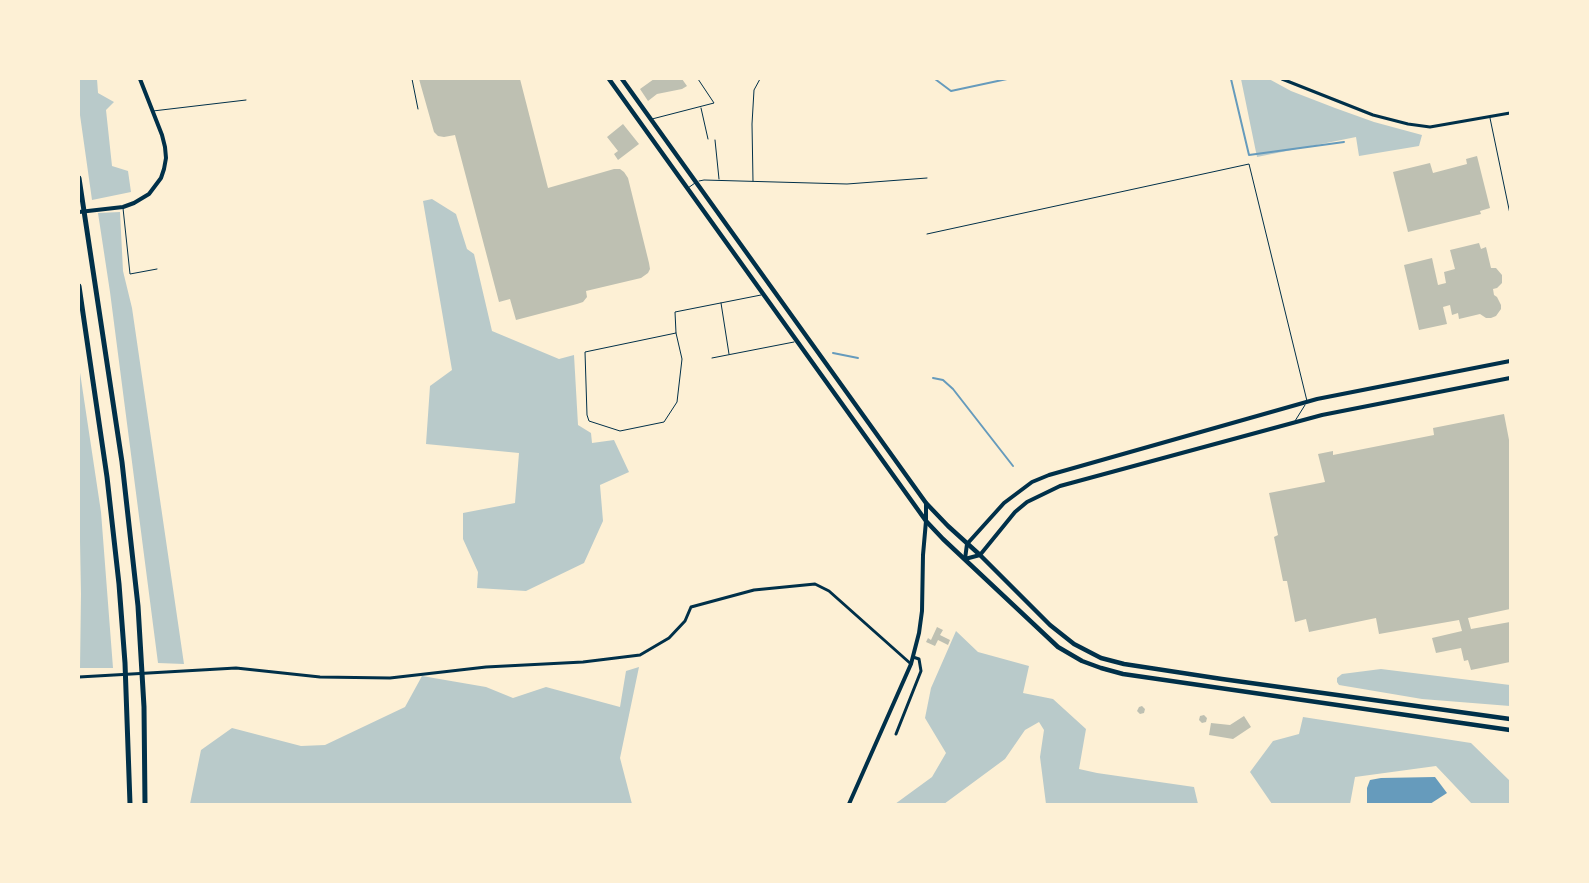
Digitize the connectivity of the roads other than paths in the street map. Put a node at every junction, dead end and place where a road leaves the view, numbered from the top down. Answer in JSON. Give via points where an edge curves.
{"nodes":[{"id":1,"x":140,"y":79,"type":"edge"},
{"id":2,"x":412,"y":79,"type":"edge"},
{"id":3,"x":609,"y":79,"type":"edge"},
{"id":4,"x":622,"y":79,"type":"edge"},
{"id":5,"x":698,"y":79,"type":"edge"},
{"id":6,"x":760,"y":79,"type":"edge"},
{"id":7,"x":1282,"y":79,"type":"edge"},
{"id":8,"x":246,"y":100,"type":"dead end"},
{"id":9,"x":700,"y":107,"type":"junction"},
{"id":10,"x":418,"y":109,"type":"dead end"},
{"id":11,"x":152,"y":111,"type":"junction"},
{"id":12,"x":1510,"y":113,"type":"edge"},
{"id":13,"x":1490,"y":117,"type":"junction"},
{"id":14,"x":651,"y":120,"type":"junction"},
{"id":15,"x":708,"y":139,"type":"dead end"},
{"id":16,"x":715,"y":140,"type":"dead end"},
{"id":17,"x":79,"y":178,"type":"edge"},
{"id":18,"x":928,"y":178,"type":"dead end"},
{"id":19,"x":719,"y":180,"type":"junction"},
{"id":20,"x":753,"y":181,"type":"junction"},
{"id":21,"x":696,"y":182,"type":"junction"},
{"id":22,"x":687,"y":189,"type":"junction"},
{"id":23,"x":123,"y":207,"type":"junction"},
{"id":24,"x":79,"y":212,"type":"edge"},
{"id":25,"x":1510,"y":214,"type":"edge"},
{"id":26,"x":927,"y":234,"type":"dead end"},
{"id":27,"x":157,"y":269,"type":"dead end"},
{"id":28,"x":79,"y":286,"type":"edge"},
{"id":29,"x":773,"y":289,"type":"junction"},
{"id":30,"x":764,"y":294,"type":"junction"},
{"id":31,"x":721,"y":303,"type":"junction"},
{"id":32,"x":676,"y":333,"type":"junction"},
{"id":33,"x":797,"y":341,"type":"junction"},
{"id":34,"x":730,"y":354,"type":"junction"},
{"id":35,"x":712,"y":358,"type":"dead end"},
{"id":36,"x":1510,"y":361,"type":"edge"},
{"id":37,"x":1510,"y":378,"type":"edge"},
{"id":38,"x":1307,"y":402,"type":"junction"},
{"id":39,"x":858,"y":407,"type":"junction"},
{"id":40,"x":849,"y":413,"type":"junction"},
{"id":41,"x":1294,"y":422,"type":"junction"},
{"id":42,"x":926,"y":503,"type":"junction"},
{"id":43,"x":926,"y":521,"type":"junction"},
{"id":44,"x":967,"y":544,"type":"junction"},
{"id":45,"x":980,"y":555,"type":"junction"},
{"id":46,"x":965,"y":559,"type":"junction"},
{"id":47,"x":913,"y":657,"type":"junction"},
{"id":48,"x":911,"y":664,"type":"junction"},
{"id":49,"x":81,"y":677,"type":"edge"},
{"id":50,"x":1294,"y":689,"type":"junction"},
{"id":51,"x":1292,"y":699,"type":"junction"},
{"id":52,"x":1510,"y":719,"type":"edge"},
{"id":53,"x":1510,"y":730,"type":"edge"},
{"id":54,"x":896,"y":734,"type":"dead end"},
{"id":55,"x":130,"y":804,"type":"edge"},
{"id":56,"x":145,"y":804,"type":"edge"},
{"id":57,"x":849,"y":804,"type":"edge"}],
"edges":[{"from":1,"to":11,"type":"street"},
{"from":2,"to":10,"type":"lane"},
{"from":3,"to":22,"type":"main road"},
{"from":4,"to":14,"type":"main road"},
{"from":5,"to":9,"type":"lane","via":[[714,103]]},
{"from":6,"to":20,"type":"lane","via":[[754,90]]},
{"from":7,"to":13,"type":"street","via":[[1373,115],[1408,124],[1430,128]]},
{"from":8,"to":11,"type":"lane"},
{"from":9,"to":14,"type":"lane"},
{"from":9,"to":15,"type":"lane"},
{"from":11,"to":23,"type":"street","via":[[165,147],[164,169],[149,194]]},
{"from":12,"to":13,"type":"street"},
{"from":13,"to":25,"type":"lane"},
{"from":14,"to":21,"type":"main road"},
{"from":16,"to":19,"type":"lane"},
{"from":17,"to":56,"type":"highway","via":[[122,462],[138,606]]},
{"from":18,"to":20,"type":"lane","via":[[847,184]]},
{"from":19,"to":20,"type":"lane"},
{"from":19,"to":21,"type":"lane"},
{"from":21,"to":22,"type":"lane"},
{"from":21,"to":29,"type":"main road"},
{"from":22,"to":30,"type":"main road"},
{"from":23,"to":24,"type":"street"},
{"from":23,"to":27,"type":"lane","via":[[130,274]]},
{"from":26,"to":38,"type":"lane","via":[[1249,164]]},
{"from":28,"to":55,"type":"highway","via":[[119,584],[126,663]]},
{"from":29,"to":30,"type":"lane"},
{"from":29,"to":39,"type":"main road"},
{"from":30,"to":31,"type":"lane"},
{"from":30,"to":33,"type":"main road"},
{"from":31,"to":32,"type":"lane","via":[[675,312]]},
{"from":31,"to":34,"type":"lane"},
{"from":32,"to":32,"type":"lane","via":[[585,352],[589,421],[620,431],[664,422],[677,402],[682,359]]},
{"from":33,"to":34,"type":"lane"},
{"from":33,"to":40,"type":"main road"},
{"from":34,"to":35,"type":"lane"},
{"from":36,"to":38,"type":"street"},
{"from":37,"to":41,"type":"street"},
{"from":38,"to":41,"type":"lane"},
{"from":38,"to":44,"type":"street","via":[[1032,482],[1016,492]]},
{"from":39,"to":40,"type":"main road"},
{"from":39,"to":42,"type":"main road"},
{"from":40,"to":43,"type":"main road"},
{"from":41,"to":45,"type":"street","via":[[1060,486],[1027,502],[1015,512]]},
{"from":42,"to":43,"type":"street"},
{"from":42,"to":44,"type":"main road"},
{"from":43,"to":46,"type":"main road"},
{"from":43,"to":47,"type":"street","via":[[920,633]]},
{"from":44,"to":45,"type":"main road"},
{"from":44,"to":46,"type":"street"},
{"from":45,"to":46,"type":"street"},
{"from":45,"to":50,"type":"main road","via":[[1050,625],[1074,644],[1101,658]]},
{"from":46,"to":51,"type":"main road","via":[[1058,647],[1082,661],[1124,674]]},
{"from":47,"to":48,"type":"street"},
{"from":47,"to":54,"type":"street","via":[[919,659],[921,671]]},
{"from":48,"to":49,"type":"street","via":[[829,591],[815,584],[754,590],[691,607],[685,621],[669,638],[640,655],[390,678],[320,677],[236,668]]},
{"from":48,"to":57,"type":"street"},
{"from":50,"to":51,"type":"street"},
{"from":50,"to":52,"type":"main road"},
{"from":51,"to":53,"type":"main road"}]}
